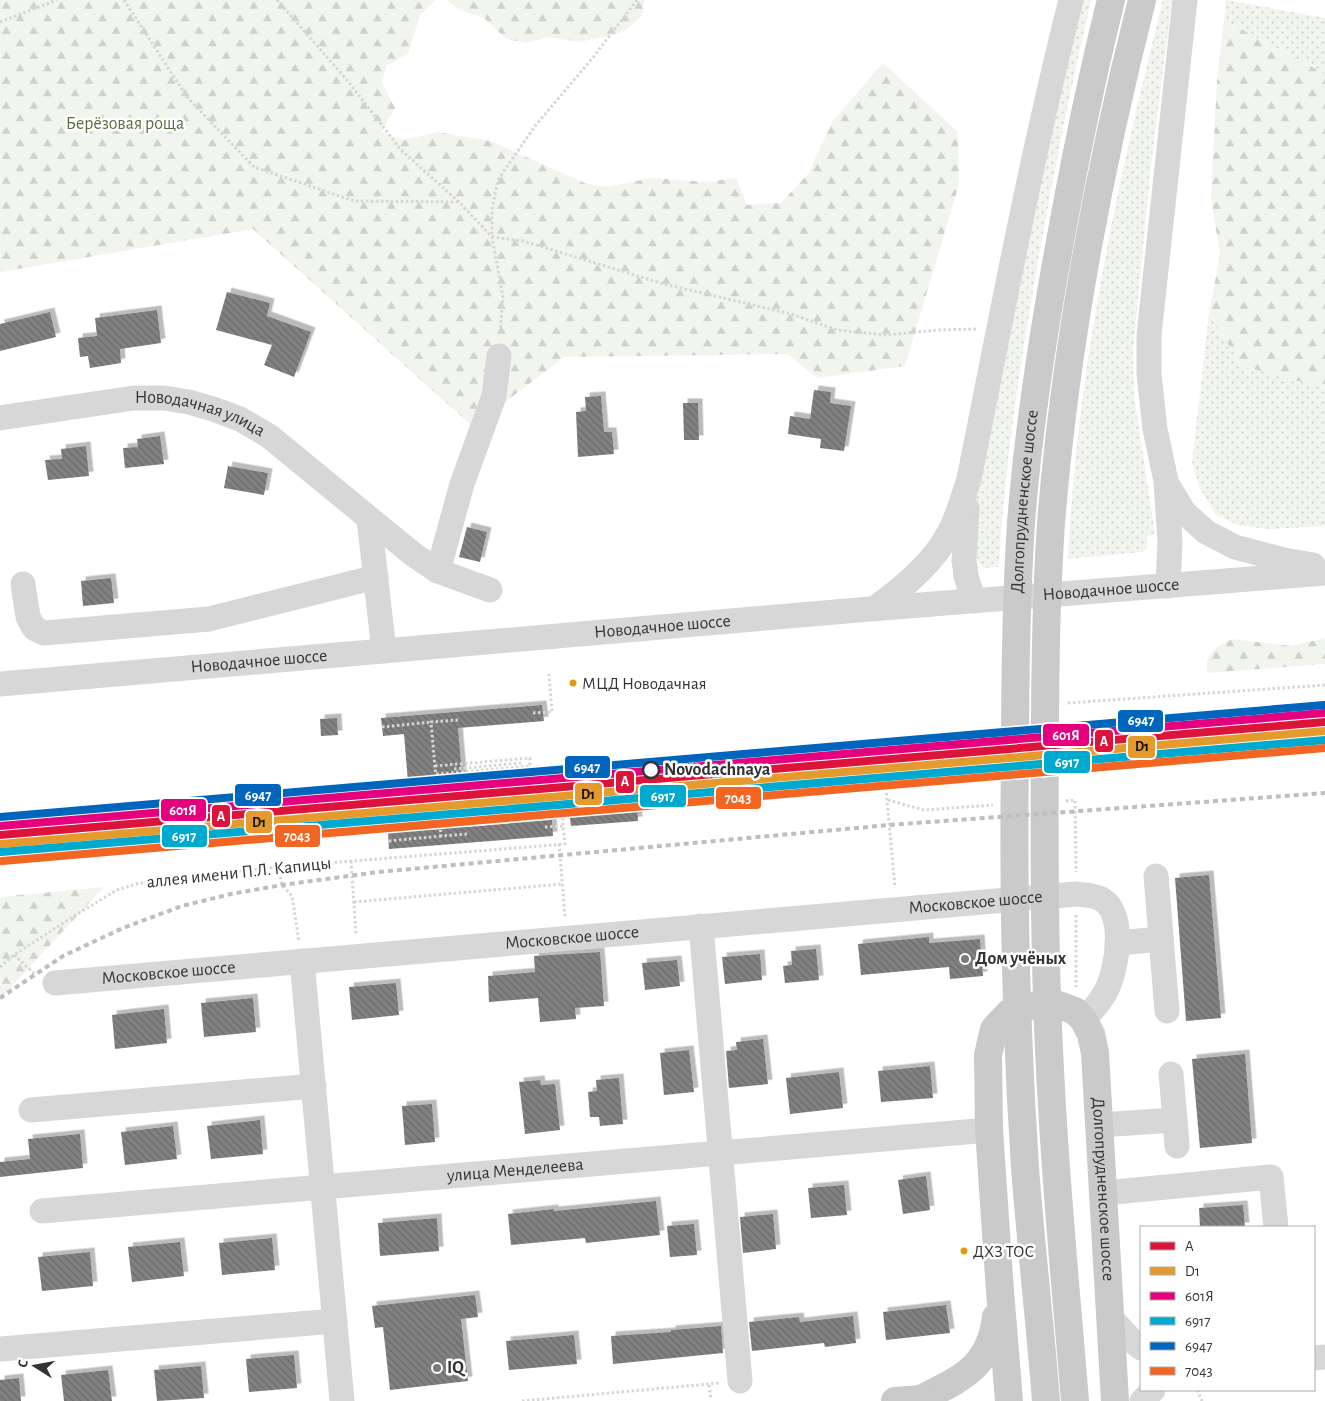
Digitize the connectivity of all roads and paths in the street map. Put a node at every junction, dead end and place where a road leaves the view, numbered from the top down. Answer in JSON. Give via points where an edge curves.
{"nodes":[{"id":1,"x":58,"y":0,"type":"edge"},
{"id":2,"x":124,"y":0,"type":"edge"},
{"id":3,"x":276,"y":0,"type":"edge"},
{"id":4,"x":636,"y":0,"type":"edge"},
{"id":5,"x":1071,"y":0,"type":"edge"},
{"id":6,"x":1111,"y":0,"type":"edge"},
{"id":7,"x":1142,"y":0,"type":"edge"},
{"id":8,"x":1185,"y":0,"type":"edge"},
{"id":9,"x":0,"y":22,"type":"edge"},
{"id":10,"x":458,"y":202,"type":"junction"},
{"id":11,"x":492,"y":237,"type":"junction"},
{"id":12,"x":978,"y":329,"type":"dead end"},
{"id":13,"x":499,"y":356,"type":"joint"},
{"id":14,"x":0,"y":418,"type":"edge"},
{"id":15,"x":969,"y":478,"type":"junction"},
{"id":16,"x":1166,"y":481,"type":"junction"},
{"id":17,"x":369,"y":519,"type":"junction"},
{"id":18,"x":1325,"y":567,"type":"edge"},
{"id":19,"x":438,"y":571,"type":"junction"},
{"id":20,"x":1325,"y":573,"type":"edge"},
{"id":21,"x":376,"y":577,"type":"junction"},
{"id":22,"x":23,"y":584,"type":"dead end"},
{"id":23,"x":1168,"y":586,"type":"junction"},
{"id":24,"x":490,"y":590,"type":"dead end"},
{"id":25,"x":974,"y":601,"type":"junction"},
{"id":26,"x":875,"y":608,"type":"junction"},
{"id":27,"x":384,"y":651,"type":"junction"},
{"id":28,"x":549,"y":674,"type":"dead end"},
{"id":29,"x":0,"y":684,"type":"edge"},
{"id":30,"x":1325,"y":685,"type":"edge"},
{"id":31,"x":1068,"y":704,"type":"dead end"},
{"id":32,"x":533,"y":714,"type":"dead end"},
{"id":33,"x":458,"y":720,"type":"dead end"},
{"id":34,"x":431,"y":722,"type":"junction"},
{"id":35,"x":382,"y":728,"type":"dead end"},
{"id":36,"x":521,"y":763,"type":"dead end"},
{"id":37,"x":435,"y":766,"type":"junction"},
{"id":38,"x":454,"y":769,"type":"junction"},
{"id":39,"x":436,"y":774,"type":"junction"},
{"id":40,"x":885,"y":778,"type":"dead end"},
{"id":41,"x":888,"y":800,"type":"junction"},
{"id":42,"x":561,"y":805,"type":"dead end"},
{"id":43,"x":999,"y":805,"type":"dead end"},
{"id":44,"x":563,"y":826,"type":"junction"},
{"id":45,"x":545,"y":827,"type":"dead end"},
{"id":46,"x":467,"y":834,"type":"dead end"},
{"id":47,"x":441,"y":836,"type":"junction"},
{"id":48,"x":388,"y":841,"type":"dead end"},
{"id":49,"x":559,"y":844,"type":"junction"},
{"id":50,"x":351,"y":861,"type":"junction"},
{"id":51,"x":278,"y":867,"type":"junction"},
{"id":52,"x":1156,"y":876,"type":"dead end"},
{"id":53,"x":562,"y":884,"type":"junction"},
{"id":54,"x":354,"y":902,"type":"junction"},
{"id":55,"x":897,"y":908,"type":"junction"},
{"id":56,"x":701,"y":926,"type":"junction"},
{"id":57,"x":566,"y":938,"type":"junction"},
{"id":58,"x":1161,"y":939,"type":"junction"},
{"id":59,"x":1117,"y":943,"type":"junction"},
{"id":60,"x":14,"y":955,"type":"junction"},
{"id":61,"x":358,"y":956,"type":"junction"},
{"id":62,"x":302,"y":961,"type":"junction"},
{"id":63,"x":0,"y":967,"type":"edge"},
{"id":64,"x":55,"y":983,"type":"joint"},
{"id":65,"x":1167,"y":1011,"type":"dead end"},
{"id":66,"x":1083,"y":1019,"type":"junction"},
{"id":67,"x":1171,"y":1074,"type":"dead end"},
{"id":68,"x":314,"y":1086,"type":"junction"},
{"id":69,"x":31,"y":1110,"type":"dead end"},
{"id":70,"x":1175,"y":1120,"type":"junction"},
{"id":71,"x":1100,"y":1125,"type":"junction"},
{"id":72,"x":989,"y":1130,"type":"junction"},
{"id":73,"x":1177,"y":1146,"type":"dead end"},
{"id":74,"x":720,"y":1153,"type":"junction"},
{"id":75,"x":323,"y":1187,"type":"junction"},
{"id":76,"x":1104,"y":1193,"type":"junction"},
{"id":77,"x":42,"y":1211,"type":"dead end"},
{"id":78,"x":1276,"y":1226,"type":"edge"},
{"id":79,"x":1000,"y":1291,"type":"junction"},
{"id":80,"x":1111,"y":1318,"type":"junction"},
{"id":81,"x":335,"y":1321,"type":"junction"},
{"id":82,"x":1140,"y":1347,"type":"edge"},
{"id":83,"x":0,"y":1349,"type":"edge"},
{"id":84,"x":740,"y":1381,"type":"joint"},
{"id":85,"x":710,"y":1385,"type":"junction"},
{"id":86,"x":1152,"y":1391,"type":"edge"},
{"id":87,"x":711,"y":1398,"type":"dead end"},
{"id":88,"x":915,"y":1400,"type":"edge"},
{"id":89,"x":342,"y":1401,"type":"edge"},
{"id":90,"x":522,"y":1401,"type":"edge"},
{"id":91,"x":1009,"y":1401,"type":"edge"},
{"id":92,"x":1046,"y":1401,"type":"edge"},
{"id":93,"x":1075,"y":1401,"type":"edge"},
{"id":94,"x":1115,"y":1401,"type":"edge"},
{"id":95,"x":1142,"y":1401,"type":"edge"}],
"edges":[{"from":1,"to":9,"type":"path"},
{"from":2,"to":10,"type":"path","via":[[186,97],[254,167],[354,201]]},
{"from":3,"to":10,"type":"path","via":[[347,80],[401,150]]},
{"from":4,"to":11,"type":"path","via":[[535,126],[498,180],[492,210]]},
{"from":5,"to":15,"type":"street","via":[[1027,192]]},
{"from":6,"to":92,"type":"main road","name":"Долгопрудненское шоссе","via":[[1061,232],[1032,419],[1022,522],[1016,663],[1015,897],[1026,1173]]},
{"from":7,"to":93,"type":"main road","name":"Долгопрудненское шоссе","via":[[1090,237],[1051,525],[1045,664],[1046,974],[1056,1170]]},
{"from":8,"to":16,"type":"street","via":[[1149,336],[1155,430]]},
{"from":10,"to":11,"type":"path"},
{"from":11,"to":12,"type":"path","via":[[523,240],[664,284],[791,314],[837,330],[885,335]]},
{"from":11,"to":13,"type":"path","via":[[503,297]]},
{"from":13,"to":19,"type":"street","via":[[494,396],[462,484]]},
{"from":14,"to":17,"type":"street","name":"Новодачная улица","via":[[134,398],[189,402],[240,418],[269,436]]},
{"from":15,"to":25,"type":"street","via":[[964,560]]},
{"from":15,"to":26,"type":"street","via":[[957,516],[940,548],[891,597]]},
{"from":16,"to":18,"type":"street","via":[[1184,512],[1206,532],[1235,547]]},
{"from":16,"to":23,"type":"street","via":[[1170,542]]},
{"from":17,"to":19,"type":"street","name":"Новодачная улица"},
{"from":17,"to":21,"type":"street"},
{"from":19,"to":24,"type":"street","name":"Новодачная улица"},
{"from":20,"to":23,"type":"street","name":"Новодачное шоссе"},
{"from":21,"to":22,"type":"street","via":[[209,619],[44,633],[34,628],[28,617]]},
{"from":21,"to":27,"type":"street"},
{"from":23,"to":25,"type":"street","name":"Новодачное шоссе"},
{"from":25,"to":26,"type":"street","name":"Новодачное шоссе"},
{"from":26,"to":27,"type":"street","name":"Новодачное шоссе"},
{"from":27,"to":29,"type":"street","name":"Новодачное шоссе"},
{"from":28,"to":32,"type":"path","via":[[552,712]]},
{"from":30,"to":31,"type":"path"},
{"from":33,"to":34,"type":"path"},
{"from":34,"to":35,"type":"path"},
{"from":34,"to":37,"type":"path"},
{"from":36,"to":38,"type":"path"},
{"from":37,"to":38,"type":"path"},
{"from":37,"to":39,"type":"path"},
{"from":38,"to":38,"type":"path","via":[[530,766],[530,758]]},
{"from":38,"to":39,"type":"path"},
{"from":39,"to":47,"type":"path"},
{"from":40,"to":41,"type":"path"},
{"from":41,"to":43,"type":"path","via":[[924,810]]},
{"from":41,"to":55,"type":"path"},
{"from":42,"to":44,"type":"path"},
{"from":44,"to":45,"type":"path"},
{"from":44,"to":49,"type":"path","via":[[565,844]]},
{"from":46,"to":47,"type":"path"},
{"from":47,"to":48,"type":"path"},
{"from":49,"to":50,"type":"path","name":"аллея имени П.Л. Капицы"},
{"from":49,"to":53,"type":"path"},
{"from":50,"to":51,"type":"path","name":"аллея имени П.Л. Капицы"},
{"from":50,"to":54,"type":"path"},
{"from":51,"to":60,"type":"path","name":"аллея имени П.Л. Капицы","via":[[170,878],[117,890]]},
{"from":51,"to":62,"type":"path","via":[[282,885],[292,896]]},
{"from":52,"to":58,"type":"street"},
{"from":53,"to":54,"type":"path"},
{"from":53,"to":57,"type":"path"},
{"from":54,"to":61,"type":"path"},
{"from":55,"to":56,"type":"street","name":"Московское шоссе"},
{"from":55,"to":59,"type":"street","name":"Московское шоссе","via":[[1088,895],[1108,905],[1116,920]]},
{"from":56,"to":57,"type":"street","name":"Московское шоссе"},
{"from":56,"to":74,"type":"street"},
{"from":57,"to":61,"type":"street","name":"Московское шоссе"},
{"from":58,"to":59,"type":"street"},
{"from":58,"to":65,"type":"street"},
{"from":59,"to":66,"type":"street","via":[[1114,969],[1106,992]]},
{"from":60,"to":63,"type":"path","name":"аллея имени П.Л. Капицы"},
{"from":60,"to":64,"type":"path","via":[[40,979]]},
{"from":61,"to":62,"type":"street","name":"Московское шоссе"},
{"from":62,"to":64,"type":"street","name":"Московское шоссе"},
{"from":62,"to":68,"type":"street"},
{"from":66,"to":71,"type":"main road","name":"Долгопрудненское шоссе","via":[[1091,1034],[1095,1053]]},
{"from":66,"to":72,"type":"main road","via":[[1075,1011],[1059,1005],[1026,1006],[1009,1013],[994,1030],[988,1055]]},
{"from":67,"to":70,"type":"street"},
{"from":68,"to":69,"type":"street"},
{"from":68,"to":75,"type":"street"},
{"from":70,"to":71,"type":"street"},
{"from":70,"to":73,"type":"street"},
{"from":71,"to":76,"type":"main road","name":"Долгопрудненское шоссе"},
{"from":72,"to":74,"type":"street","name":"улица Менделеева"},
{"from":72,"to":79,"type":"main road"},
{"from":74,"to":75,"type":"street","name":"улица Менделеева"},
{"from":74,"to":84,"type":"street"},
{"from":75,"to":77,"type":"street","name":"улица Менделеева"},
{"from":75,"to":81,"type":"street"},
{"from":76,"to":78,"type":"street","via":[[1271,1177]]},
{"from":76,"to":80,"type":"main road","name":"Долгопрудненское шоссе"},
{"from":79,"to":88,"type":"main road","via":[[995,1329],[988,1350],[976,1367],[947,1386]]},
{"from":79,"to":91,"type":"main road"},
{"from":80,"to":82,"type":"street"},
{"from":80,"to":94,"type":"main road","name":"Долгопрудненское шоссе"},
{"from":81,"to":83,"type":"street"},
{"from":81,"to":89,"type":"street"},
{"from":84,"to":85,"type":"path"},
{"from":85,"to":87,"type":"path"},
{"from":85,"to":90,"type":"path"},
{"from":86,"to":95,"type":"street"}]}
